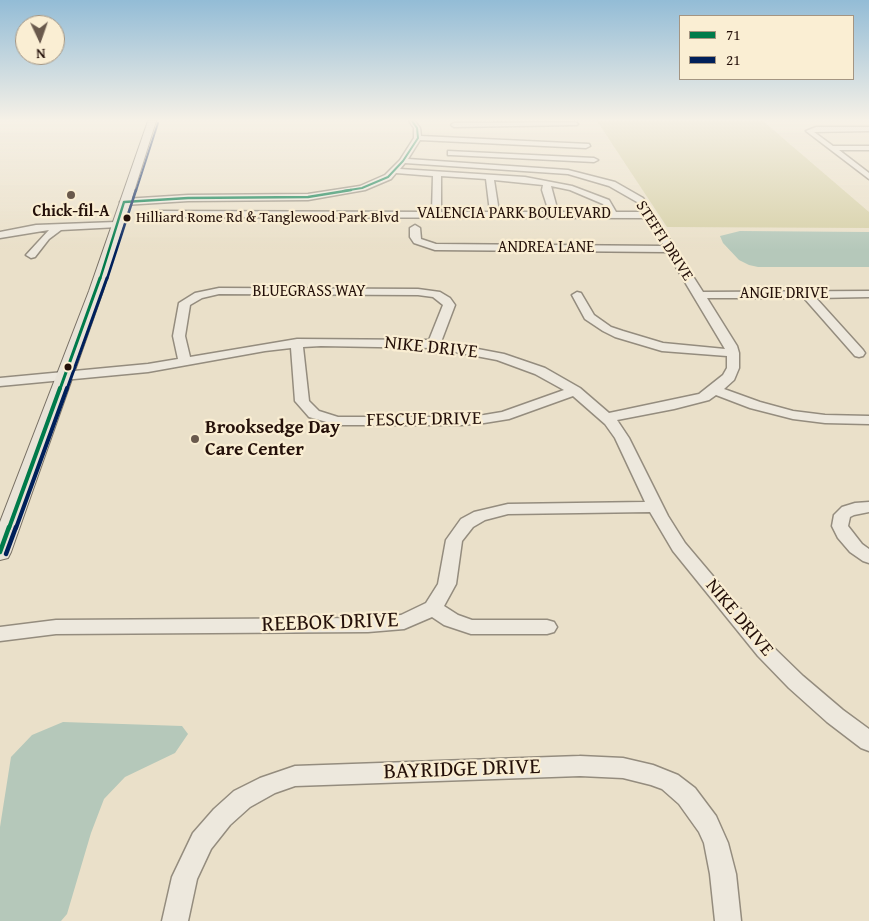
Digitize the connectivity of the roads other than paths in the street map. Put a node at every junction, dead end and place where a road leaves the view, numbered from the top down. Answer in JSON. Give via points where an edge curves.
{"nodes":[{"id":1,"x":137,"y":164,"type":"edge"},
{"id":2,"x":401,"y":164,"type":"edge"},
{"id":3,"x":452,"y":164,"type":"edge"},
{"id":4,"x":554,"y":164,"type":"edge"},
{"id":5,"x":593,"y":164,"type":"edge"},
{"id":6,"x":852,"y":164,"type":"edge"},
{"id":7,"x":594,"y":167,"type":"junction"},
{"id":8,"x":859,"y":169,"type":"junction"},
{"id":9,"x":869,"y":169,"type":"edge"},
{"id":10,"x":395,"y":171,"type":"junction"},
{"id":11,"x":437,"y":174,"type":"junction"},
{"id":12,"x":584,"y":176,"type":"junction"},
{"id":13,"x":490,"y":177,"type":"junction"},
{"id":14,"x":869,"y":177,"type":"edge"},
{"id":15,"x":547,"y":182,"type":"junction"},
{"id":16,"x":233,"y":198,"type":"junction"},
{"id":17,"x":124,"y":202,"type":"junction"},
{"id":18,"x":157,"y":214,"type":"dead end"},
{"id":19,"x":227,"y":214,"type":"junction"},
{"id":20,"x":436,"y":214,"type":"junction"},
{"id":21,"x":495,"y":214,"type":"junction"},
{"id":22,"x":554,"y":214,"type":"junction"},
{"id":23,"x":613,"y":215,"type":"junction"},
{"id":24,"x":650,"y":215,"type":"junction"},
{"id":25,"x":116,"y":225,"type":"junction"},
{"id":26,"x":58,"y":228,"type":"junction"},
{"id":27,"x":415,"y":228,"type":"dead end"},
{"id":28,"x":0,"y":235,"type":"edge"},
{"id":29,"x":670,"y":249,"type":"junction"},
{"id":30,"x":31,"y":255,"type":"dead end"},
{"id":31,"x":807,"y":294,"type":"junction"},
{"id":32,"x":869,"y":294,"type":"edge"},
{"id":33,"x":577,"y":295,"type":"dead end"},
{"id":34,"x":698,"y":295,"type":"junction"},
{"id":35,"x":297,"y":344,"type":"junction"},
{"id":36,"x":434,"y":344,"type":"junction"},
{"id":37,"x":733,"y":353,"type":"junction"},
{"id":38,"x":859,"y":353,"type":"dead end"},
{"id":39,"x":185,"y":362,"type":"junction"},
{"id":40,"x":63,"y":377,"type":"junction"},
{"id":41,"x":0,"y":382,"type":"edge"},
{"id":42,"x":715,"y":390,"type":"junction"},
{"id":43,"x":575,"y":391,"type":"junction"},
{"id":44,"x":606,"y":418,"type":"junction"},
{"id":45,"x":869,"y":420,"type":"edge"},
{"id":46,"x":655,"y":506,"type":"junction"},
{"id":47,"x":869,"y":507,"type":"edge"},
{"id":48,"x":0,"y":552,"type":"edge"},
{"id":49,"x":869,"y":558,"type":"edge"},
{"id":50,"x":433,"y":608,"type":"junction"},
{"id":51,"x":548,"y":627,"type":"dead end"},
{"id":52,"x":0,"y":634,"type":"edge"},
{"id":53,"x":869,"y":741,"type":"edge"},
{"id":54,"x":175,"y":921,"type":"edge"},
{"id":55,"x":728,"y":921,"type":"edge"}],
"edges":[{"from":1,"to":17,"type":"main road"},
{"from":2,"to":10,"type":"street"},
{"from":3,"to":12,"type":"street","name":"STEFFI DRIVE","via":[[550,170]]},
{"from":4,"to":7,"type":"street"},
{"from":5,"to":7,"type":"street"},
{"from":6,"to":8,"type":"street"},
{"from":7,"to":12,"type":"street"},
{"from":8,"to":9,"type":"street"},
{"from":8,"to":14,"type":"street"},
{"from":10,"to":11,"type":"street"},
{"from":10,"to":16,"type":"street","via":[[372,184],[334,194]]},
{"from":11,"to":13,"type":"street"},
{"from":11,"to":20,"type":"street"},
{"from":12,"to":24,"type":"street","name":"STEFFI DRIVE","via":[[634,195]]},
{"from":13,"to":15,"type":"street"},
{"from":13,"to":21,"type":"street"},
{"from":15,"to":22,"type":"street","via":[[546,190]]},
{"from":15,"to":23,"type":"street","via":[[606,202]]},
{"from":16,"to":17,"type":"street"},
{"from":16,"to":19,"type":"street"},
{"from":17,"to":25,"type":"main road"},
{"from":18,"to":19,"type":"street","name":"VALENCIA PARK BOULEVARD"},
{"from":19,"to":20,"type":"street","name":"VALENCIA PARK BOULEVARD","via":[[378,210]]},
{"from":20,"to":21,"type":"street","name":"VALENCIA PARK BOULEVARD"},
{"from":21,"to":22,"type":"street","name":"VALENCIA PARK BOULEVARD"},
{"from":22,"to":23,"type":"street","name":"VALENCIA PARK BOULEVARD"},
{"from":23,"to":24,"type":"street","name":"VALENCIA PARK BOULEVARD"},
{"from":24,"to":29,"type":"street","name":"STEFFI DRIVE"},
{"from":25,"to":26,"type":"street"},
{"from":25,"to":40,"type":"main road","via":[[96,291]]},
{"from":26,"to":28,"type":"street","via":[[36,228]]},
{"from":26,"to":30,"type":"street"},
{"from":27,"to":29,"type":"street","name":"ANDREA LANE","via":[[414,237],[423,244],[449,248]]},
{"from":29,"to":34,"type":"street","name":"STEFFI DRIVE"},
{"from":31,"to":32,"type":"street","name":"ANGIE DRIVE"},
{"from":31,"to":34,"type":"street","name":"ANGIE DRIVE"},
{"from":31,"to":38,"type":"street"},
{"from":33,"to":37,"type":"street","via":[[589,317],[619,334],[662,347]]},
{"from":34,"to":37,"type":"street","name":"STEFFI DRIVE"},
{"from":35,"to":36,"type":"street","name":"NIKE DRIVE"},
{"from":35,"to":39,"type":"street","name":"NIKE DRIVE"},
{"from":35,"to":43,"type":"street","name":"FESCUE DRIVE","via":[[302,401],[314,414],[337,421],[484,419],[504,416]]},
{"from":36,"to":39,"type":"street","name":"BLUEGRASS WAY","via":[[449,305],[436,294],[219,291],[199,294],[185,303],[179,336]]},
{"from":36,"to":43,"type":"street","name":"NIKE DRIVE","via":[[478,351],[519,363]]},
{"from":37,"to":42,"type":"street","via":[[729,377]]},
{"from":39,"to":40,"type":"street","name":"NIKE DRIVE"},
{"from":40,"to":41,"type":"street","name":"NIKE DRIVE"},
{"from":40,"to":48,"type":"main road"},
{"from":42,"to":44,"type":"street","via":[[704,397],[670,406]]},
{"from":42,"to":45,"type":"street","via":[[755,405],[793,414]]},
{"from":43,"to":44,"type":"street","name":"NIKE DRIVE"},
{"from":44,"to":46,"type":"street","name":"NIKE DRIVE","via":[[622,438]]},
{"from":46,"to":50,"type":"street","via":[[508,509],[480,516],[467,523],[454,540],[447,584]]},
{"from":46,"to":53,"type":"street","name":"NIKE DRIVE","via":[[679,546],[765,651],[829,711]]},
{"from":47,"to":49,"type":"street","via":[[848,511],[842,515],[840,526],[856,548]]},
{"from":50,"to":51,"type":"street","via":[[451,620],[471,627]]},
{"from":50,"to":52,"type":"street","name":"REEBOK DRIVE","via":[[404,622],[386,625],[97,626]]},
{"from":54,"to":55,"type":"street","name":"BAYRIDGE DRIVE","via":[[185,877],[202,841],[242,799],[268,785],[295,776],[580,766],[623,768],[653,775],[678,787],[688,796],[708,824],[716,843]]}]}
